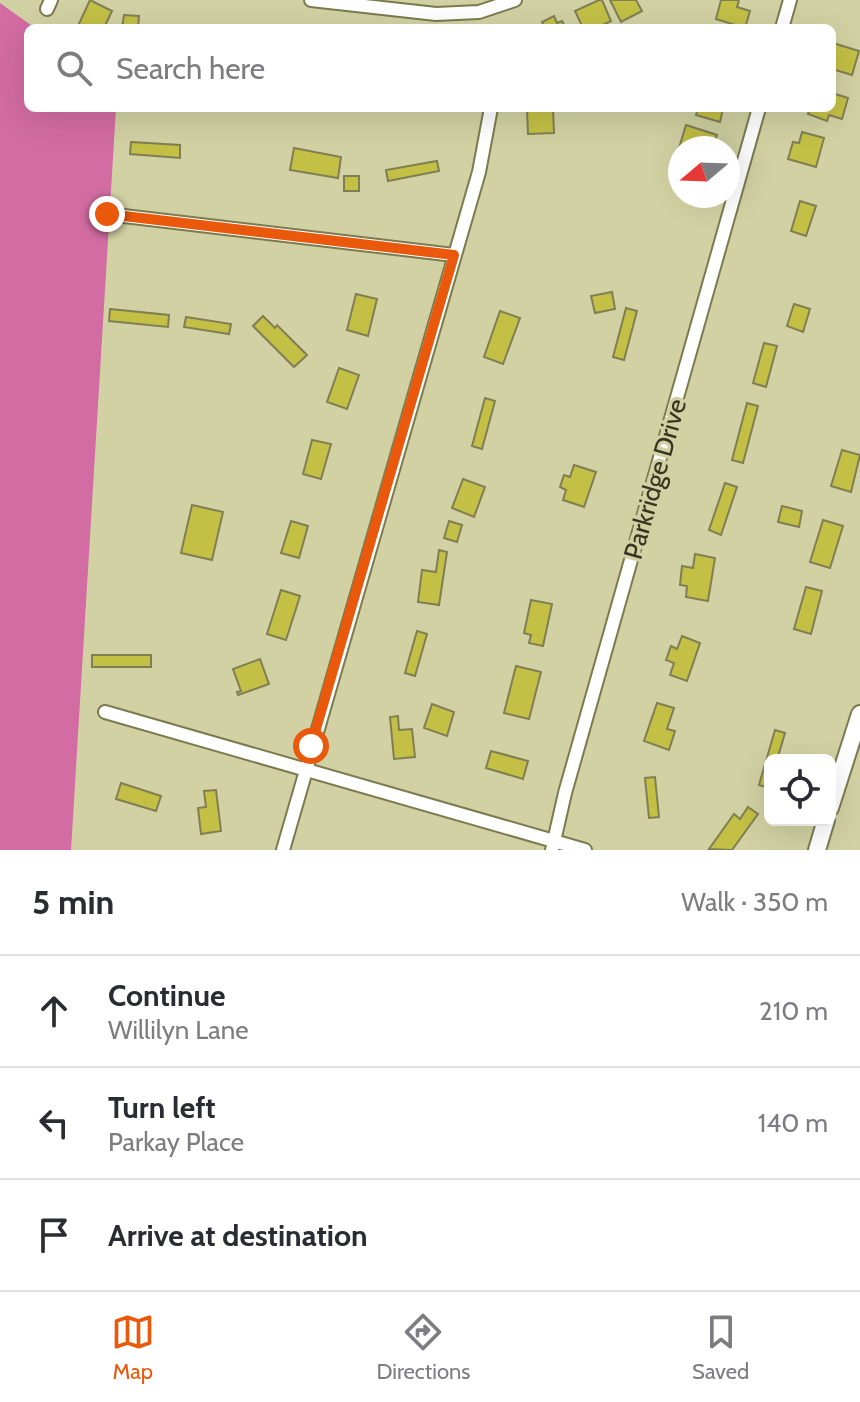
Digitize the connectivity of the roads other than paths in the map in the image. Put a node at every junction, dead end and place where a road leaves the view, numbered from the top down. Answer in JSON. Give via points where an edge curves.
{"nodes":[{"id":1,"x":311,"y":0,"type":"edge"},
{"id":2,"x":515,"y":0,"type":"edge"},
{"id":3,"x":790,"y":0,"type":"edge"},
{"id":4,"x":479,"y":12,"type":"junction"},
{"id":5,"x":480,"y":24,"type":"edge"},
{"id":6,"x":783,"y":24,"type":"edge"},
{"id":7,"x":490,"y":112,"type":"edge"},
{"id":8,"x":758,"y":112,"type":"edge"},
{"id":9,"x":107,"y":214,"type":"dead end"},
{"id":10,"x":454,"y":255,"type":"junction"},
{"id":11,"x":105,"y":712,"type":"dead end"},
{"id":12,"x":860,"y":714,"type":"edge"},
{"id":13,"x":306,"y":770,"type":"junction"},
{"id":14,"x":836,"y":789,"type":"edge"},
{"id":15,"x":824,"y":826,"type":"edge"},
{"id":16,"x":553,"y":846,"type":"edge"},
{"id":17,"x":283,"y":850,"type":"edge"},
{"id":18,"x":585,"y":850,"type":"edge"},
{"id":19,"x":817,"y":850,"type":"edge"}],
"edges":[{"from":1,"to":4,"type":"street","via":[[436,14]]},
{"from":2,"to":4,"type":"street"},
{"from":3,"to":6,"type":"street"},
{"from":4,"to":5,"type":"street"},
{"from":7,"to":10,"type":"street"},
{"from":8,"to":16,"type":"street","name":"Parkridge Drive"},
{"from":9,"to":10,"type":"street"},
{"from":10,"to":13,"type":"street"},
{"from":11,"to":13,"type":"street"},
{"from":12,"to":14,"type":"street"},
{"from":13,"to":16,"type":"street"},
{"from":13,"to":17,"type":"street"},
{"from":15,"to":19,"type":"street"},
{"from":16,"to":18,"type":"street"}]}
